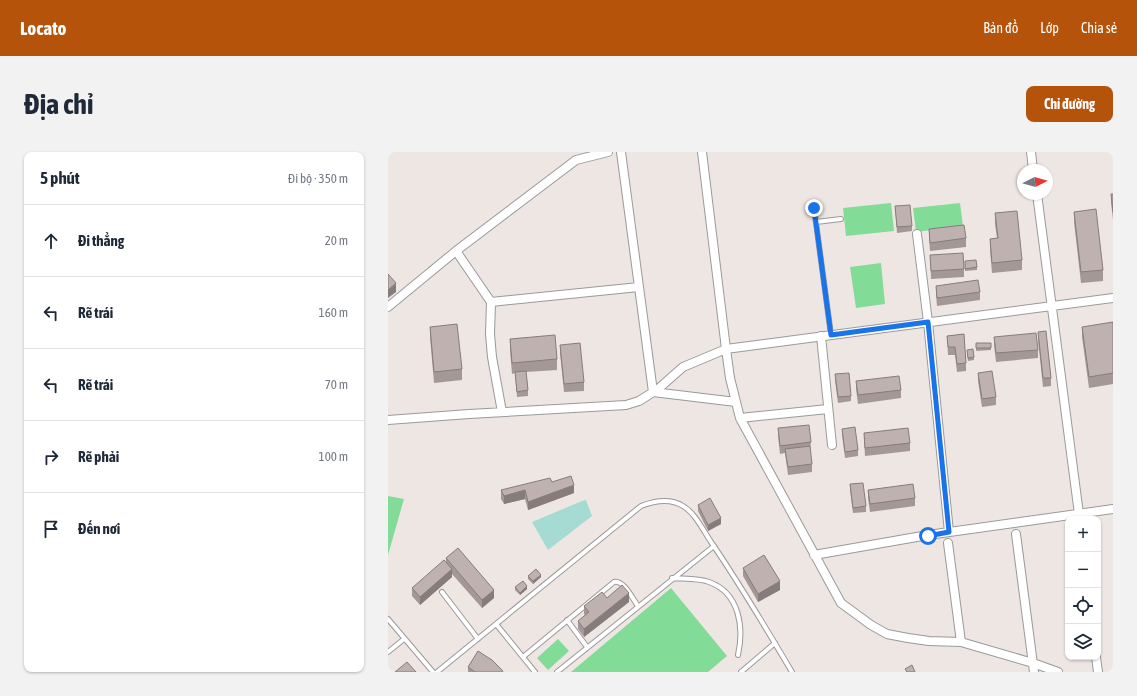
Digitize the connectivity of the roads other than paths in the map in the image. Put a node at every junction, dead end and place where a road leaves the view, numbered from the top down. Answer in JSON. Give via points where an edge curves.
{"nodes":[{"id":1,"x":608,"y":152,"type":"edge"},
{"id":2,"x":621,"y":152,"type":"edge"},
{"id":3,"x":702,"y":152,"type":"edge"},
{"id":4,"x":1031,"y":152,"type":"edge"},
{"id":5,"x":1032,"y":164,"type":"edge"},
{"id":6,"x":1037,"y":200,"type":"edge"},
{"id":7,"x":814,"y":208,"type":"dead end"},
{"id":8,"x":841,"y":219,"type":"dead end"},
{"id":9,"x":816,"y":222,"type":"junction"},
{"id":10,"x":917,"y":234,"type":"dead end"},
{"id":11,"x":456,"y":251,"type":"junction"},
{"id":12,"x":639,"y":287,"type":"junction"},
{"id":13,"x":1113,"y":298,"type":"edge"},
{"id":14,"x":491,"y":302,"type":"junction"},
{"id":15,"x":1051,"y":306,"type":"junction"},
{"id":16,"x":388,"y":307,"type":"edge"},
{"id":17,"x":928,"y":322,"type":"junction"},
{"id":18,"x":831,"y":335,"type":"junction"},
{"id":19,"x":820,"y":336,"type":"junction"},
{"id":20,"x":726,"y":349,"type":"junction"},
{"id":21,"x":653,"y":392,"type":"junction"},
{"id":22,"x":736,"y":402,"type":"junction"},
{"id":23,"x":828,"y":409,"type":"junction"},
{"id":24,"x":502,"y":412,"type":"junction"},
{"id":25,"x":740,"y":418,"type":"junction"},
{"id":26,"x":388,"y":420,"type":"edge"},
{"id":27,"x":832,"y":445,"type":"dead end"},
{"id":28,"x":1113,"y":509,"type":"edge"},
{"id":29,"x":1079,"y":514,"type":"junction"},
{"id":30,"x":949,"y":532,"type":"junction"},
{"id":31,"x":1016,"y":534,"type":"dead end"},
{"id":32,"x":948,"y":543,"type":"dead end"},
{"id":33,"x":714,"y":546,"type":"junction"},
{"id":34,"x":814,"y":555,"type":"junction"},
{"id":35,"x":672,"y":578,"type":"junction"},
{"id":36,"x":442,"y":592,"type":"dead end"},
{"id":37,"x":638,"y":606,"type":"junction"},
{"id":38,"x":388,"y":619,"type":"edge"},
{"id":39,"x":567,"y":620,"type":"junction"},
{"id":40,"x":496,"y":624,"type":"junction"},
{"id":41,"x":404,"y":639,"type":"junction"},
{"id":42,"x":478,"y":639,"type":"junction"},
{"id":43,"x":961,"y":642,"type":"junction"},
{"id":44,"x":775,"y":643,"type":"junction"},
{"id":45,"x":587,"y":647,"type":"junction"},
{"id":46,"x":388,"y":652,"type":"edge"},
{"id":47,"x":738,"y":655,"type":"dead end"},
{"id":48,"x":523,"y":657,"type":"junction"},
{"id":49,"x":1096,"y":660,"type":"edge"},
{"id":50,"x":1033,"y":663,"type":"junction"},
{"id":51,"x":433,"y":672,"type":"edge"},
{"id":52,"x":437,"y":672,"type":"edge"},
{"id":53,"x":535,"y":672,"type":"edge"},
{"id":54,"x":557,"y":672,"type":"edge"},
{"id":55,"x":741,"y":672,"type":"edge"},
{"id":56,"x":792,"y":672,"type":"edge"},
{"id":57,"x":1034,"y":672,"type":"edge"},
{"id":58,"x":1058,"y":672,"type":"edge"},
{"id":59,"x":1098,"y":672,"type":"edge"}],
"edges":[{"from":1,"to":11,"type":"street","via":[[576,160]]},
{"from":2,"to":12,"type":"street"},
{"from":3,"to":20,"type":"street"},
{"from":4,"to":5,"type":"street"},
{"from":6,"to":15,"type":"street"},
{"from":7,"to":9,"type":"lane"},
{"from":8,"to":9,"type":"lane"},
{"from":9,"to":18,"type":"lane"},
{"from":10,"to":17,"type":"street"},
{"from":11,"to":14,"type":"street"},
{"from":11,"to":16,"type":"street"},
{"from":12,"to":14,"type":"street"},
{"from":12,"to":21,"type":"street"},
{"from":13,"to":15,"type":"street"},
{"from":14,"to":24,"type":"street","via":[[492,357]]},
{"from":15,"to":17,"type":"street"},
{"from":15,"to":29,"type":"street"},
{"from":17,"to":18,"type":"street"},
{"from":17,"to":30,"type":"street"},
{"from":18,"to":19,"type":"street"},
{"from":19,"to":20,"type":"street"},
{"from":19,"to":23,"type":"street"},
{"from":20,"to":21,"type":"street","via":[[683,367]]},
{"from":20,"to":22,"type":"street"},
{"from":21,"to":22,"type":"street"},
{"from":21,"to":24,"type":"street","via":[[639,401],[626,405]]},
{"from":22,"to":25,"type":"street"},
{"from":23,"to":25,"type":"street"},
{"from":23,"to":27,"type":"street"},
{"from":24,"to":26,"type":"street"},
{"from":25,"to":34,"type":"street"},
{"from":28,"to":29,"type":"street"},
{"from":29,"to":30,"type":"street"},
{"from":30,"to":34,"type":"street"},
{"from":31,"to":50,"type":"street"},
{"from":32,"to":43,"type":"street"},
{"from":33,"to":35,"type":"lane"},
{"from":33,"to":40,"type":"lane","via":[[683,505],[674,502],[651,502],[641,506]]},
{"from":33,"to":44,"type":"lane"},
{"from":34,"to":43,"type":"street","via":[[840,603],[870,625],[887,634],[908,638]]},
{"from":35,"to":37,"type":"lane"},
{"from":35,"to":47,"type":"lane","via":[[708,582],[729,597],[740,619]]},
{"from":36,"to":42,"type":"lane"},
{"from":37,"to":39,"type":"lane","via":[[618,581]]},
{"from":37,"to":45,"type":"lane"},
{"from":38,"to":41,"type":"lane"},
{"from":39,"to":45,"type":"lane"},
{"from":39,"to":48,"type":"lane"},
{"from":40,"to":42,"type":"lane"},
{"from":40,"to":48,"type":"lane"},
{"from":41,"to":46,"type":"lane"},
{"from":41,"to":51,"type":"lane"},
{"from":42,"to":52,"type":"lane"},
{"from":43,"to":50,"type":"street"},
{"from":44,"to":55,"type":"lane"},
{"from":44,"to":56,"type":"lane"},
{"from":45,"to":54,"type":"lane"},
{"from":48,"to":53,"type":"lane"},
{"from":49,"to":59,"type":"street"},
{"from":50,"to":57,"type":"street"},
{"from":50,"to":58,"type":"street"}]}
